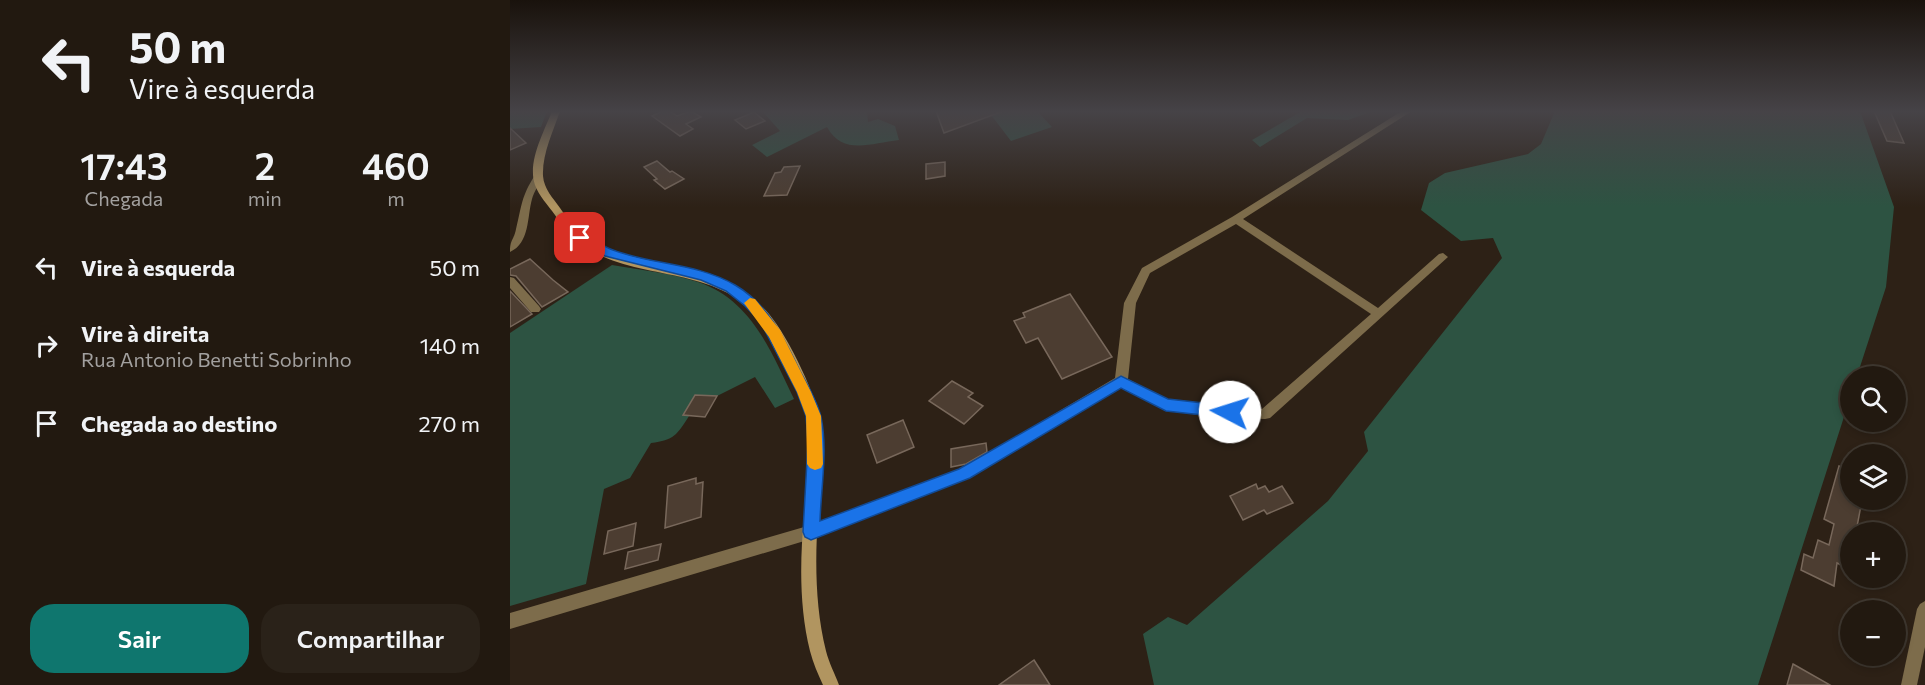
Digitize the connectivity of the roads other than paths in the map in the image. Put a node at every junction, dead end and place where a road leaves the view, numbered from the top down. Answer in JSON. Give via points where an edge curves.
{"nodes":[{"id":1,"x":545,"y":143,"type":"edge"},
{"id":2,"x":1357,"y":143,"type":"edge"},
{"id":3,"x":538,"y":177,"type":"junction"},
{"id":4,"x":1236,"y":219,"type":"junction"},
{"id":5,"x":510,"y":248,"type":"edge"},
{"id":6,"x":1443,"y":256,"type":"dead end"},
{"id":7,"x":510,"y":281,"type":"edge"},
{"id":8,"x":535,"y":309,"type":"dead end"},
{"id":9,"x":1379,"y":314,"type":"junction"},
{"id":10,"x":1121,"y":381,"type":"junction"},
{"id":11,"x":811,"y":532,"type":"junction"},
{"id":12,"x":1925,"y":609,"type":"edge"},
{"id":13,"x":510,"y":621,"type":"edge"},
{"id":14,"x":831,"y":685,"type":"edge"},
{"id":15,"x":1910,"y":685,"type":"edge"}],
"edges":[{"from":1,"to":3,"type":"main road"},
{"from":2,"to":4,"type":"street"},
{"from":3,"to":5,"type":"street","via":[[527,197],[521,234]]},
{"from":3,"to":11,"type":"main road","via":[[543,192],[580,238],[610,253],[704,277],[731,288],[764,318],[813,416],[816,442]]},
{"from":4,"to":9,"type":"street"},
{"from":4,"to":10,"type":"street","via":[[1146,271],[1130,303]]},
{"from":6,"to":9,"type":"street"},
{"from":7,"to":8,"type":"street"},
{"from":9,"to":10,"type":"street","via":[[1265,414],[1166,405]]},
{"from":10,"to":11,"type":"street","via":[[965,474]]},
{"from":11,"to":13,"type":"street"},
{"from":11,"to":14,"type":"main road","via":[[812,611],[818,651]]},
{"from":12,"to":15,"type":"street"}]}
